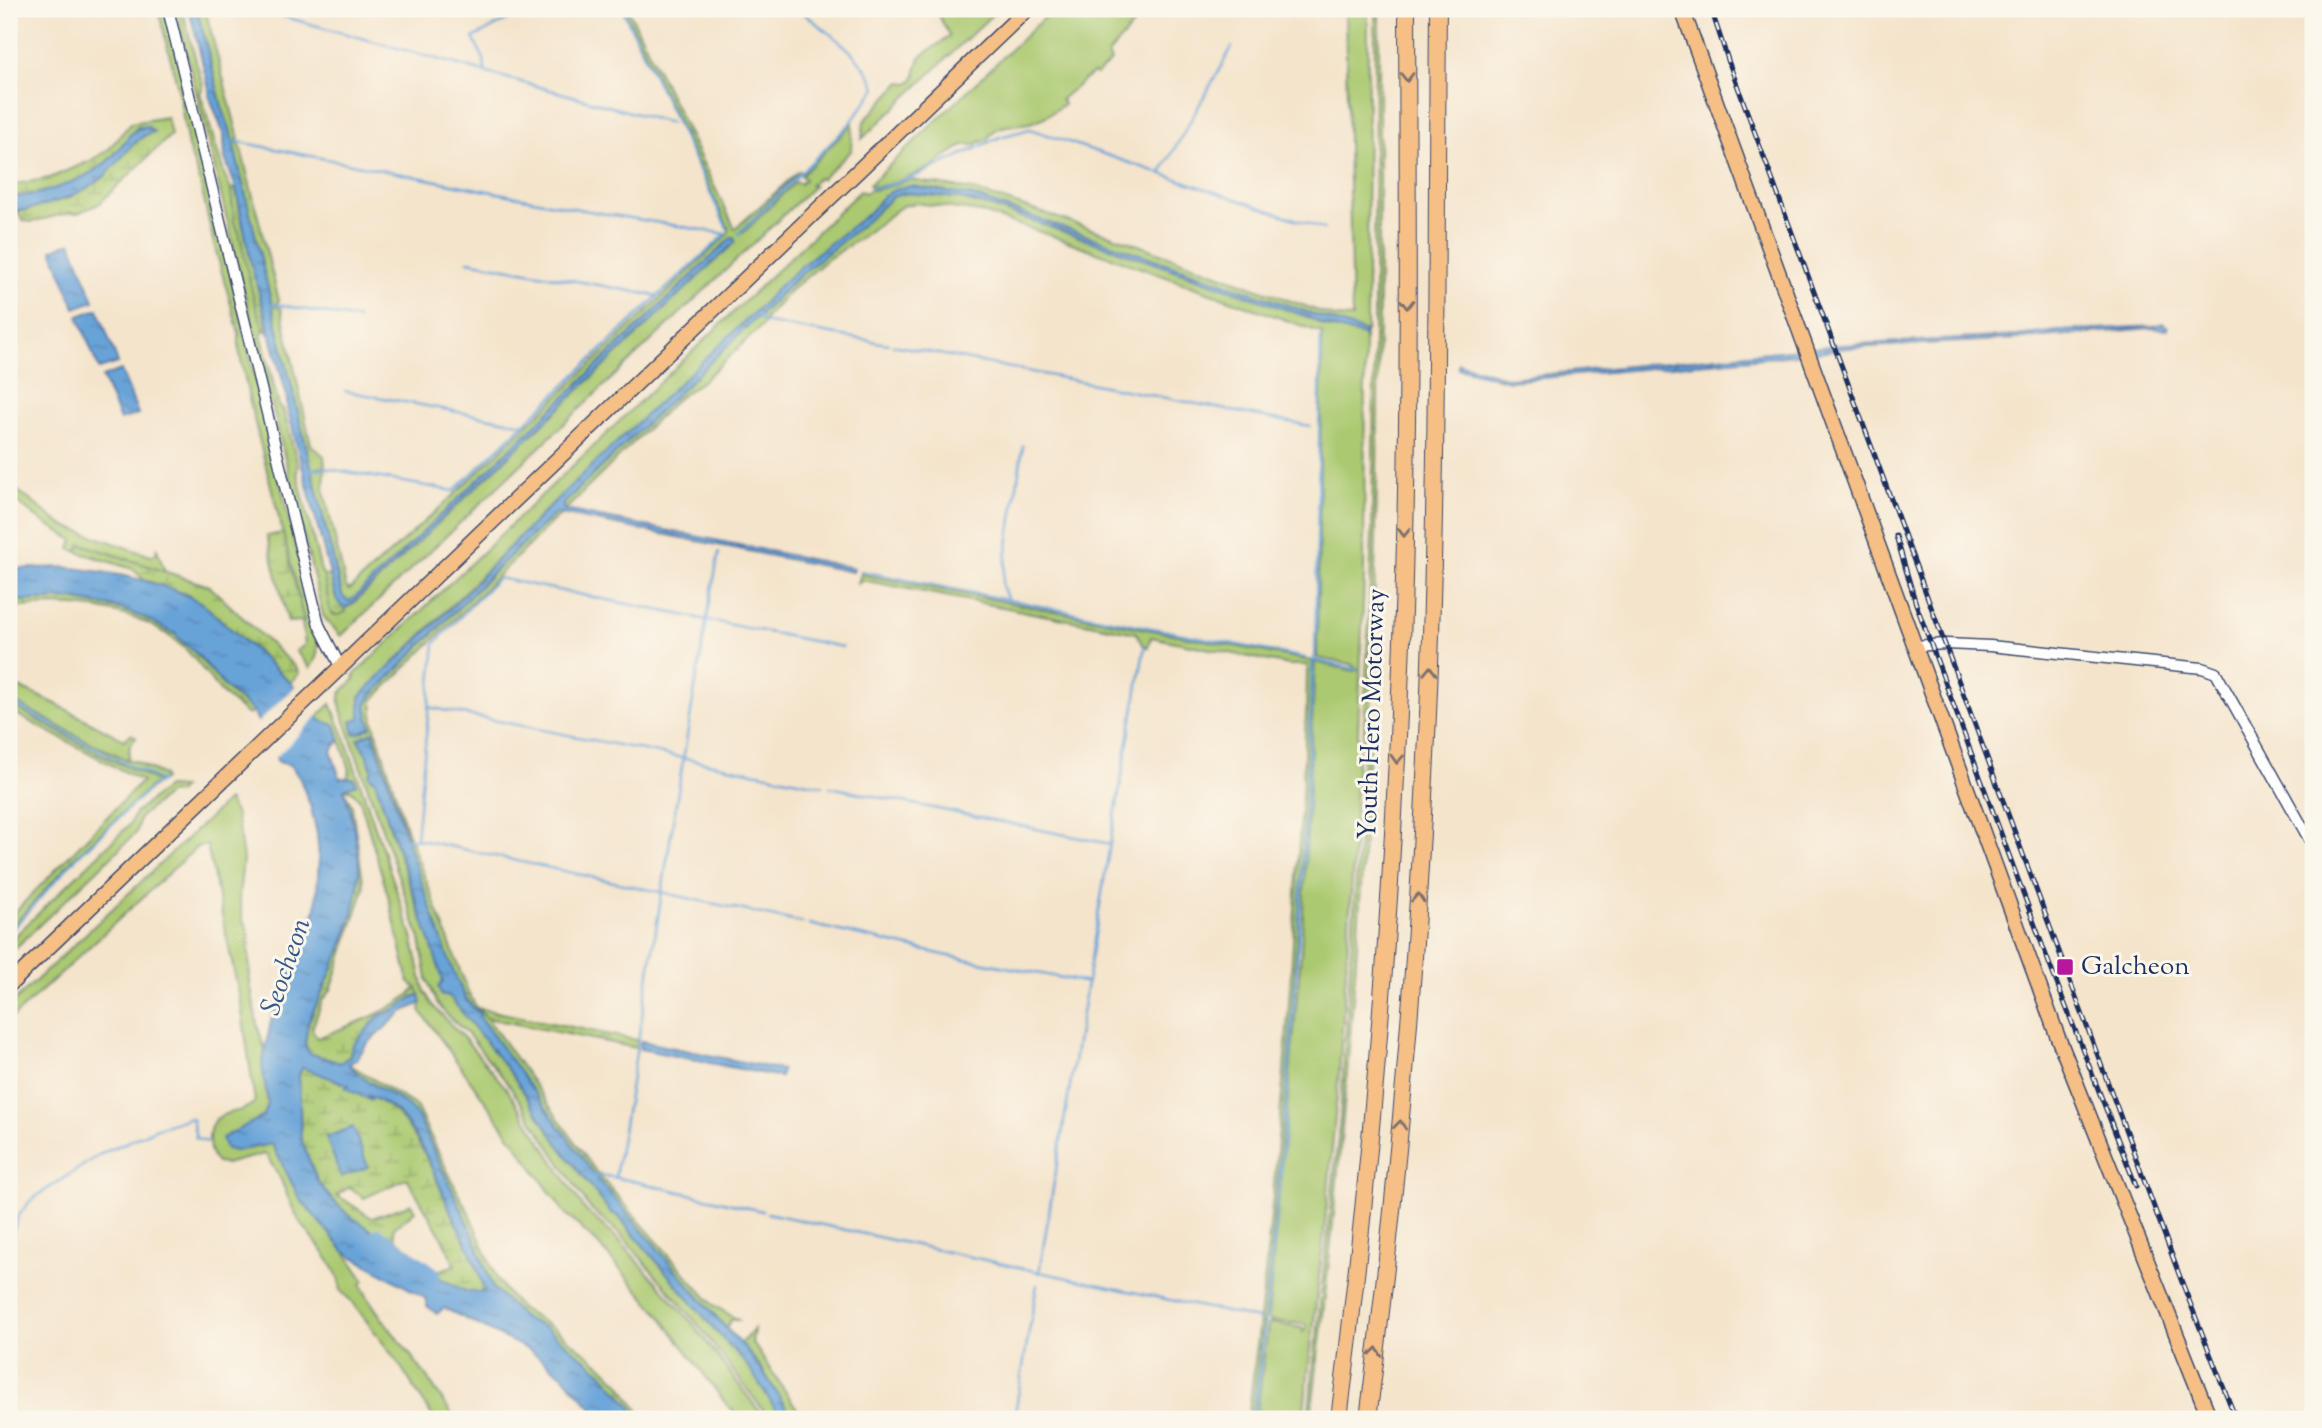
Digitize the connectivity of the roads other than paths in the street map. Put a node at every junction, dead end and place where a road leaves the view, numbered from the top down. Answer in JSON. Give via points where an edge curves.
{"nodes":[{"id":1,"x":168,"y":9,"type":"edge"},
{"id":2,"x":1027,"y":9,"type":"edge"},
{"id":3,"x":1407,"y":9,"type":"edge"},
{"id":4,"x":1438,"y":9,"type":"edge"},
{"id":5,"x":1682,"y":9,"type":"edge"},
{"id":6,"x":1914,"y":646,"type":"junction"},
{"id":7,"x":341,"y":668,"type":"junction"},
{"id":8,"x":2313,"y":846,"type":"edge"},
{"id":9,"x":9,"y":985,"type":"edge"},
{"id":10,"x":1339,"y":1419,"type":"edge"},
{"id":11,"x":1368,"y":1419,"type":"edge"},
{"id":12,"x":2210,"y":1419,"type":"edge"}],
"edges":[{"from":1,"to":7,"type":"street","via":[[319,625]]},
{"from":2,"to":7,"type":"main road"},
{"from":3,"to":10,"type":"highway","name":"Youth Hero Motorway","one_way":true,"via":[[1400,688],[1374,1094]]},
{"from":11,"to":4,"type":"highway","name":"Youth Hero Motorway","one_way":true,"via":[[1403,1096],[1428,715]]},
{"from":5,"to":6,"type":"main road"},
{"from":6,"to":8,"type":"street","via":[[1990,646],[2216,673]]},
{"from":6,"to":12,"type":"main road","via":[[2057,1035]]},
{"from":7,"to":9,"type":"main road"}]}
